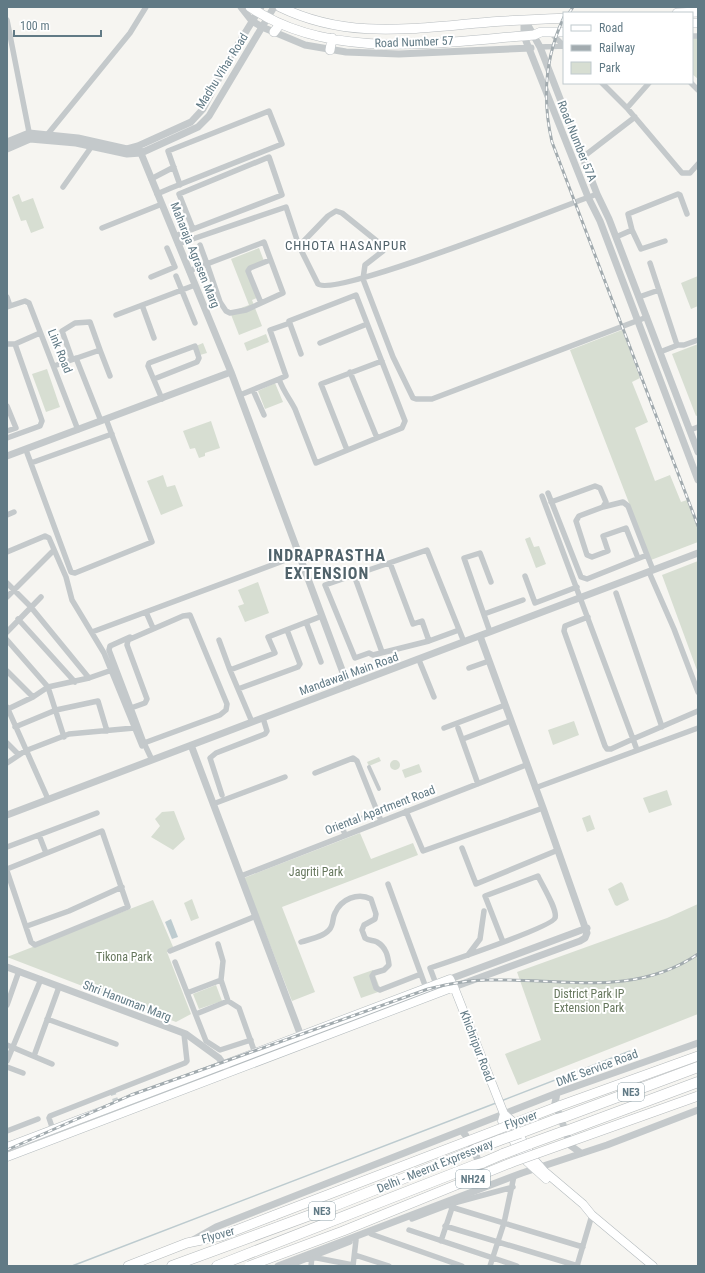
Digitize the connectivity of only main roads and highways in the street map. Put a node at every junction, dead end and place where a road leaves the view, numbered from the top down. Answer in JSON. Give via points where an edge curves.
{"nodes":[{"id":1,"x":280,"y":7,"type":"edge"},
{"id":2,"x":256,"y":9,"type":"edge"},
{"id":3,"x":686,"y":12,"type":"edge"},
{"id":4,"x":698,"y":12,"type":"edge"},
{"id":5,"x":563,"y":18,"type":"edge"},
{"id":6,"x":280,"y":24,"type":"junction"},
{"id":7,"x":274,"y":32,"type":"road end"},
{"id":8,"x":563,"y":32,"type":"edge"},
{"id":9,"x":332,"y":38,"type":"junction"},
{"id":10,"x":330,"y":50,"type":"road end"},
{"id":11,"x":454,"y":987,"type":"junction"},
{"id":12,"x":698,"y":1056,"type":"edge"},
{"id":13,"x":698,"y":1067,"type":"edge"},
{"id":14,"x":698,"y":1082,"type":"edge"},
{"id":15,"x":144,"y":1095,"type":"junction"},
{"id":16,"x":698,"y":1096,"type":"edge"},
{"id":17,"x":147,"y":1103,"type":"junction"},
{"id":18,"x":7,"y":1147,"type":"edge"},
{"id":19,"x":7,"y":1157,"type":"edge"},
{"id":20,"x":128,"y":1266,"type":"edge"},
{"id":21,"x":172,"y":1266,"type":"edge"},
{"id":22,"x":217,"y":1266,"type":"edge"},
{"id":23,"x":249,"y":1266,"type":"edge"},
{"id":24,"x":653,"y":1266,"type":"edge"}],
"edges":[{"from":1,"to":5,"type":"main road","name":"Road Number 57","via":[[328,24],[370,31]]},
{"from":2,"to":6,"type":"main road","name":"Road Number 57","via":[[266,18]]},
{"from":3,"to":4,"type":"main road"},
{"from":6,"to":7,"type":"main road"},
{"from":6,"to":9,"type":"main road","name":"Road Number 57"},
{"from":8,"to":9,"type":"main road","name":"Road Number 57","via":[[371,44]]},
{"from":9,"to":10,"type":"main road"},
{"from":11,"to":15,"type":"main road","name":"Khichripur Road","via":[[450,978]]},
{"from":11,"to":17,"type":"main road"},
{"from":11,"to":24,"type":"main road","name":"Khichripur Road","via":[[504,1114],[511,1120],[537,1167]]},
{"from":12,"to":20,"type":"main road","name":"Flyover","bridge":true,"via":[[517,1121],[222,1236],[187,1243]]},
{"from":13,"to":21,"type":"highway","name":"Delhi - Meerut Expressway","number":"NE3","bridge":true},
{"from":14,"to":22,"type":"highway","name":"Delhi - Meerut Expressway","number":"NE3","bridge":true,"via":[[529,1144]]},
{"from":15,"to":17,"type":"main road"},
{"from":15,"to":18,"type":"main road"},
{"from":16,"to":23,"type":"main road","number":"NH24","bridge":true,"via":[[513,1162]]},
{"from":17,"to":19,"type":"main road"}]}
